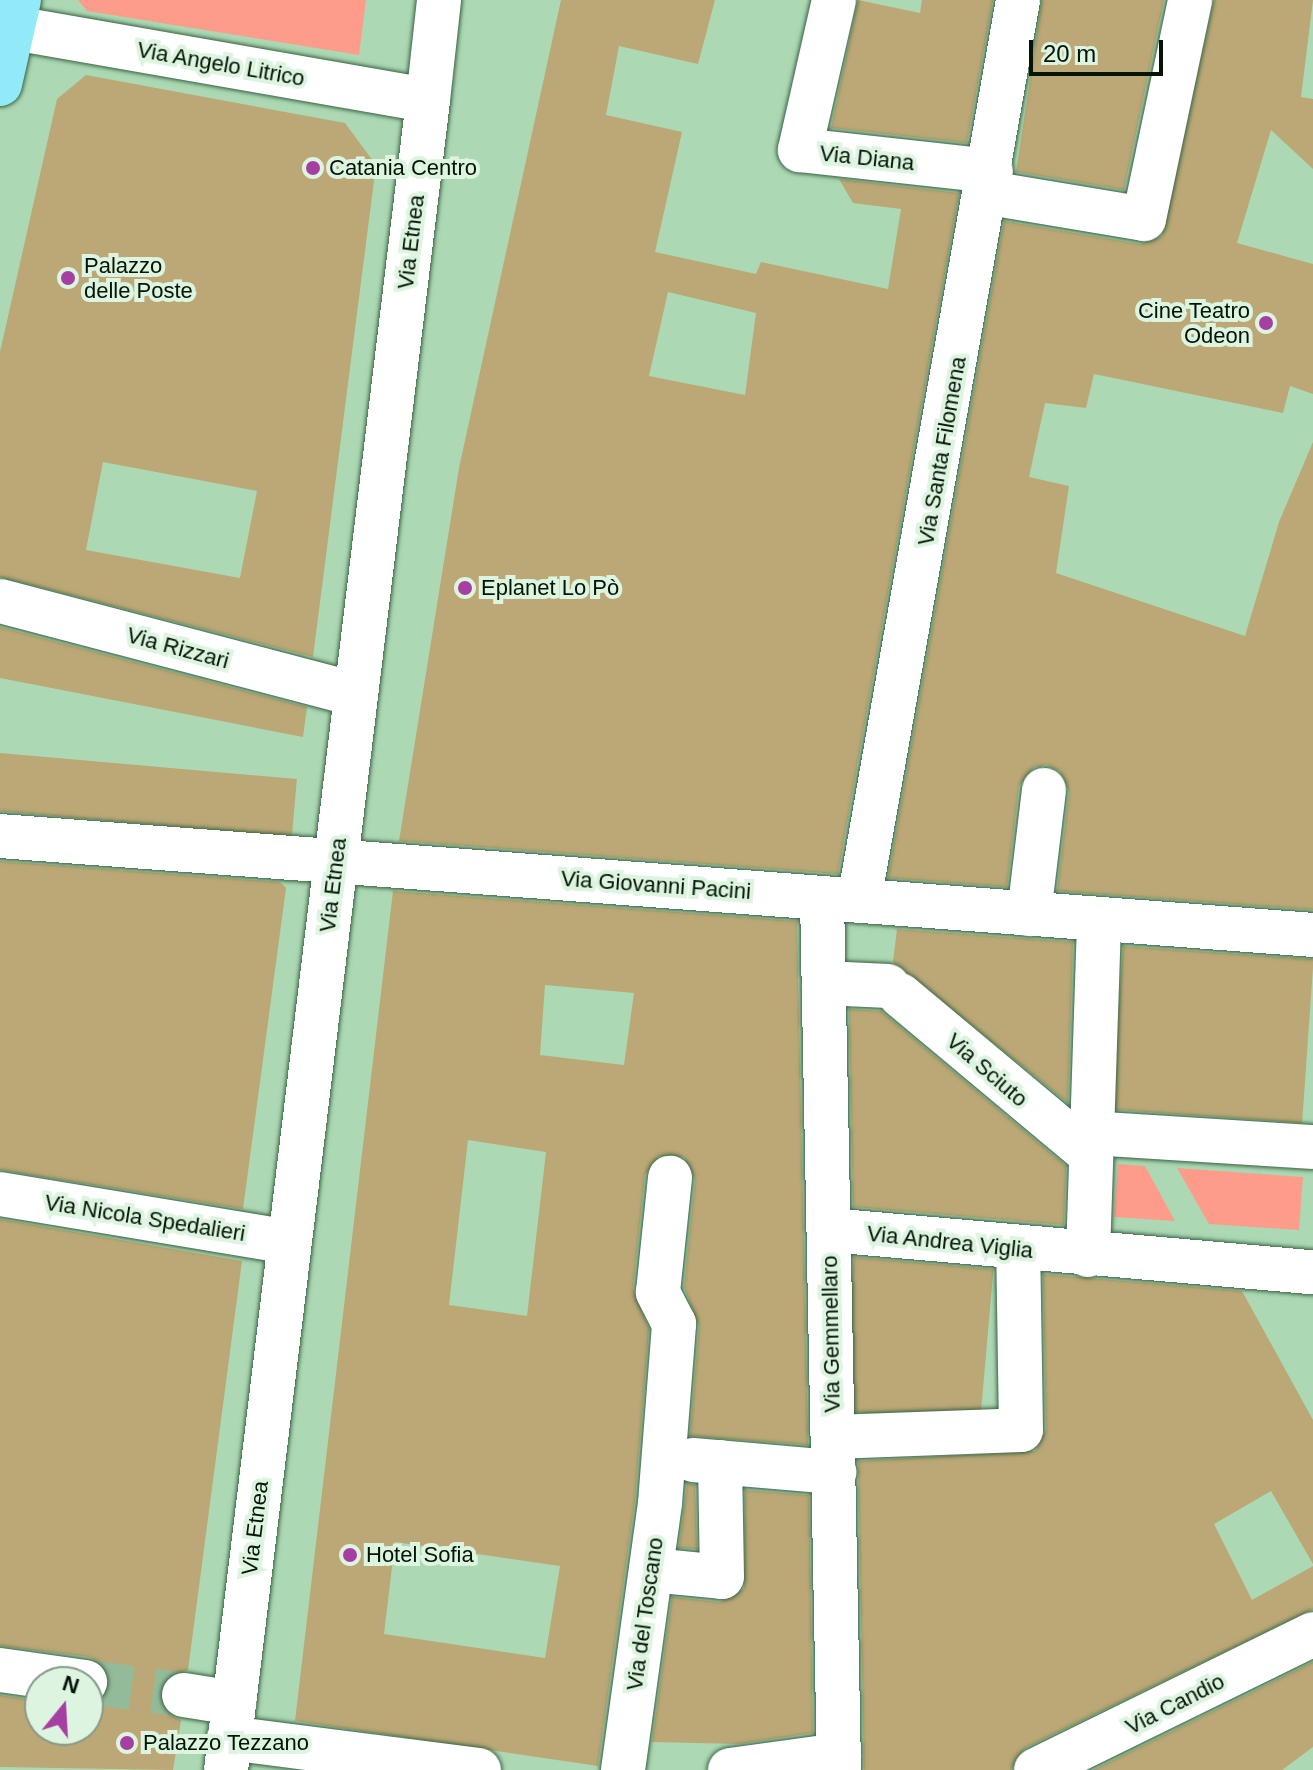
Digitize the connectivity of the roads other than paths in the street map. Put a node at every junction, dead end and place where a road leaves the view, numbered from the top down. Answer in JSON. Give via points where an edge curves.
{"nodes":[{"id":1,"x":439,"y":0,"type":"edge"},
{"id":2,"x":834,"y":0,"type":"edge"},
{"id":3,"x":1018,"y":0,"type":"edge"},
{"id":4,"x":1190,"y":0,"type":"edge"},
{"id":5,"x":16,"y":14,"type":"edge"},
{"id":6,"x":0,"y":84,"type":"edge"},
{"id":7,"x":428,"y":100,"type":"junction"},
{"id":8,"x":990,"y":182,"type":"junction"},
{"id":9,"x":0,"y":601,"type":"edge"},
{"id":10,"x":355,"y":694,"type":"junction"},
{"id":11,"x":1044,"y":790,"type":"dead end"},
{"id":12,"x":0,"y":836,"type":"edge"},
{"id":13,"x":336,"y":861,"type":"junction"},
{"id":14,"x":840,"y":900,"type":"junction"},
{"id":15,"x":1029,"y":914,"type":"junction"},
{"id":16,"x":1099,"y":920,"type":"junction"},
{"id":17,"x":1313,"y":935,"type":"edge"},
{"id":18,"x":824,"y":983,"type":"junction"},
{"id":19,"x":1085,"y":1138,"type":"junction"},
{"id":20,"x":1313,"y":1147,"type":"edge"},
{"id":21,"x":670,"y":1178,"type":"dead end"},
{"id":22,"x":0,"y":1194,"type":"edge"},
{"id":23,"x":829,"y":1230,"type":"junction"},
{"id":24,"x":289,"y":1242,"type":"junction"},
{"id":25,"x":1018,"y":1248,"type":"junction"},
{"id":26,"x":1080,"y":1254,"type":"junction"},
{"id":27,"x":1313,"y":1272,"type":"edge"},
{"id":28,"x":834,"y":1454,"type":"junction"},
{"id":29,"x":663,"y":1457,"type":"junction"},
{"id":30,"x":720,"y":1462,"type":"junction"},
{"id":31,"x":651,"y":1570,"type":"junction"},
{"id":32,"x":1313,"y":1634,"type":"edge"},
{"id":33,"x":0,"y":1670,"type":"edge"},
{"id":34,"x":24,"y":1673,"type":"edge"},
{"id":35,"x":184,"y":1695,"type":"tunnel mouth"},
{"id":36,"x":230,"y":1737,"type":"edge"},
{"id":37,"x":839,"y":1763,"type":"edge"},
{"id":38,"x":479,"y":1770,"type":"edge"},
{"id":39,"x":623,"y":1770,"type":"edge"},
{"id":40,"x":730,"y":1770,"type":"edge"},
{"id":41,"x":1036,"y":1770,"type":"edge"}],
"edges":[{"from":1,"to":7,"type":"street","name":"Via Etnea"},
{"from":2,"to":8,"type":"street","name":"Via Diana","via":[[800,150]]},
{"from":3,"to":8,"type":"street","name":"Via Santa Filomena"},
{"from":4,"to":8,"type":"street","via":[[1144,219]]},
{"from":5,"to":6,"type":"main road"},
{"from":5,"to":7,"type":"street","name":"Via Angelo Litrico"},
{"from":7,"to":10,"type":"street","name":"Via Etnea"},
{"from":8,"to":14,"type":"street","name":"Via Santa Filomena"},
{"from":9,"to":10,"type":"street","name":"Via Rizzari"},
{"from":10,"to":13,"type":"street","name":"Via Etnea"},
{"from":11,"to":15,"type":"street"},
{"from":12,"to":13,"type":"street","name":"Via Giovanni Pacini"},
{"from":13,"to":14,"type":"street","name":"Via Giovanni Pacini"},
{"from":13,"to":24,"type":"street","name":"Via Etnea"},
{"from":14,"to":15,"type":"street","name":"Via Giovanni Pacini"},
{"from":14,"to":18,"type":"street","name":"Via Gemmellaro"},
{"from":15,"to":16,"type":"street","name":"Via Giovanni Pacini"},
{"from":16,"to":17,"type":"street","name":"Via Giovanni Pacini"},
{"from":16,"to":19,"type":"street"},
{"from":18,"to":19,"type":"street","name":"Via Sciuto","via":[[894,991]]},
{"from":18,"to":23,"type":"street","name":"Via Gemmellaro"},
{"from":19,"to":20,"type":"street"},
{"from":19,"to":26,"type":"street"},
{"from":21,"to":29,"type":"street","name":"Via del Toscano","via":[[658,1292],[674,1324]]},
{"from":22,"to":24,"type":"street","name":"Via Nicola Spedalieri"},
{"from":23,"to":25,"type":"street","name":"Via Andrea Viglia"},
{"from":23,"to":28,"type":"street","name":"Via Gemmellaro"},
{"from":24,"to":36,"type":"street","name":"Via Etnea"},
{"from":25,"to":26,"type":"street","name":"Via Andrea Viglia"},
{"from":25,"to":28,"type":"street","via":[[1021,1430]]},
{"from":26,"to":27,"type":"street","name":"Via Andrea Viglia"},
{"from":28,"to":30,"type":"street"},
{"from":28,"to":37,"type":"street","name":"Via Gemmellaro"},
{"from":29,"to":30,"type":"street"},
{"from":29,"to":31,"type":"street","name":"Via del Toscano"},
{"from":30,"to":31,"type":"street","via":[[722,1577]]},
{"from":31,"to":39,"type":"street","name":"Via del Toscano"},
{"from":32,"to":41,"type":"street","name":"Via Candio"},
{"from":33,"to":34,"type":"street"},
{"from":35,"to":36,"type":"street"},
{"from":36,"to":38,"type":"street"},
{"from":37,"to":40,"type":"street"}]}
